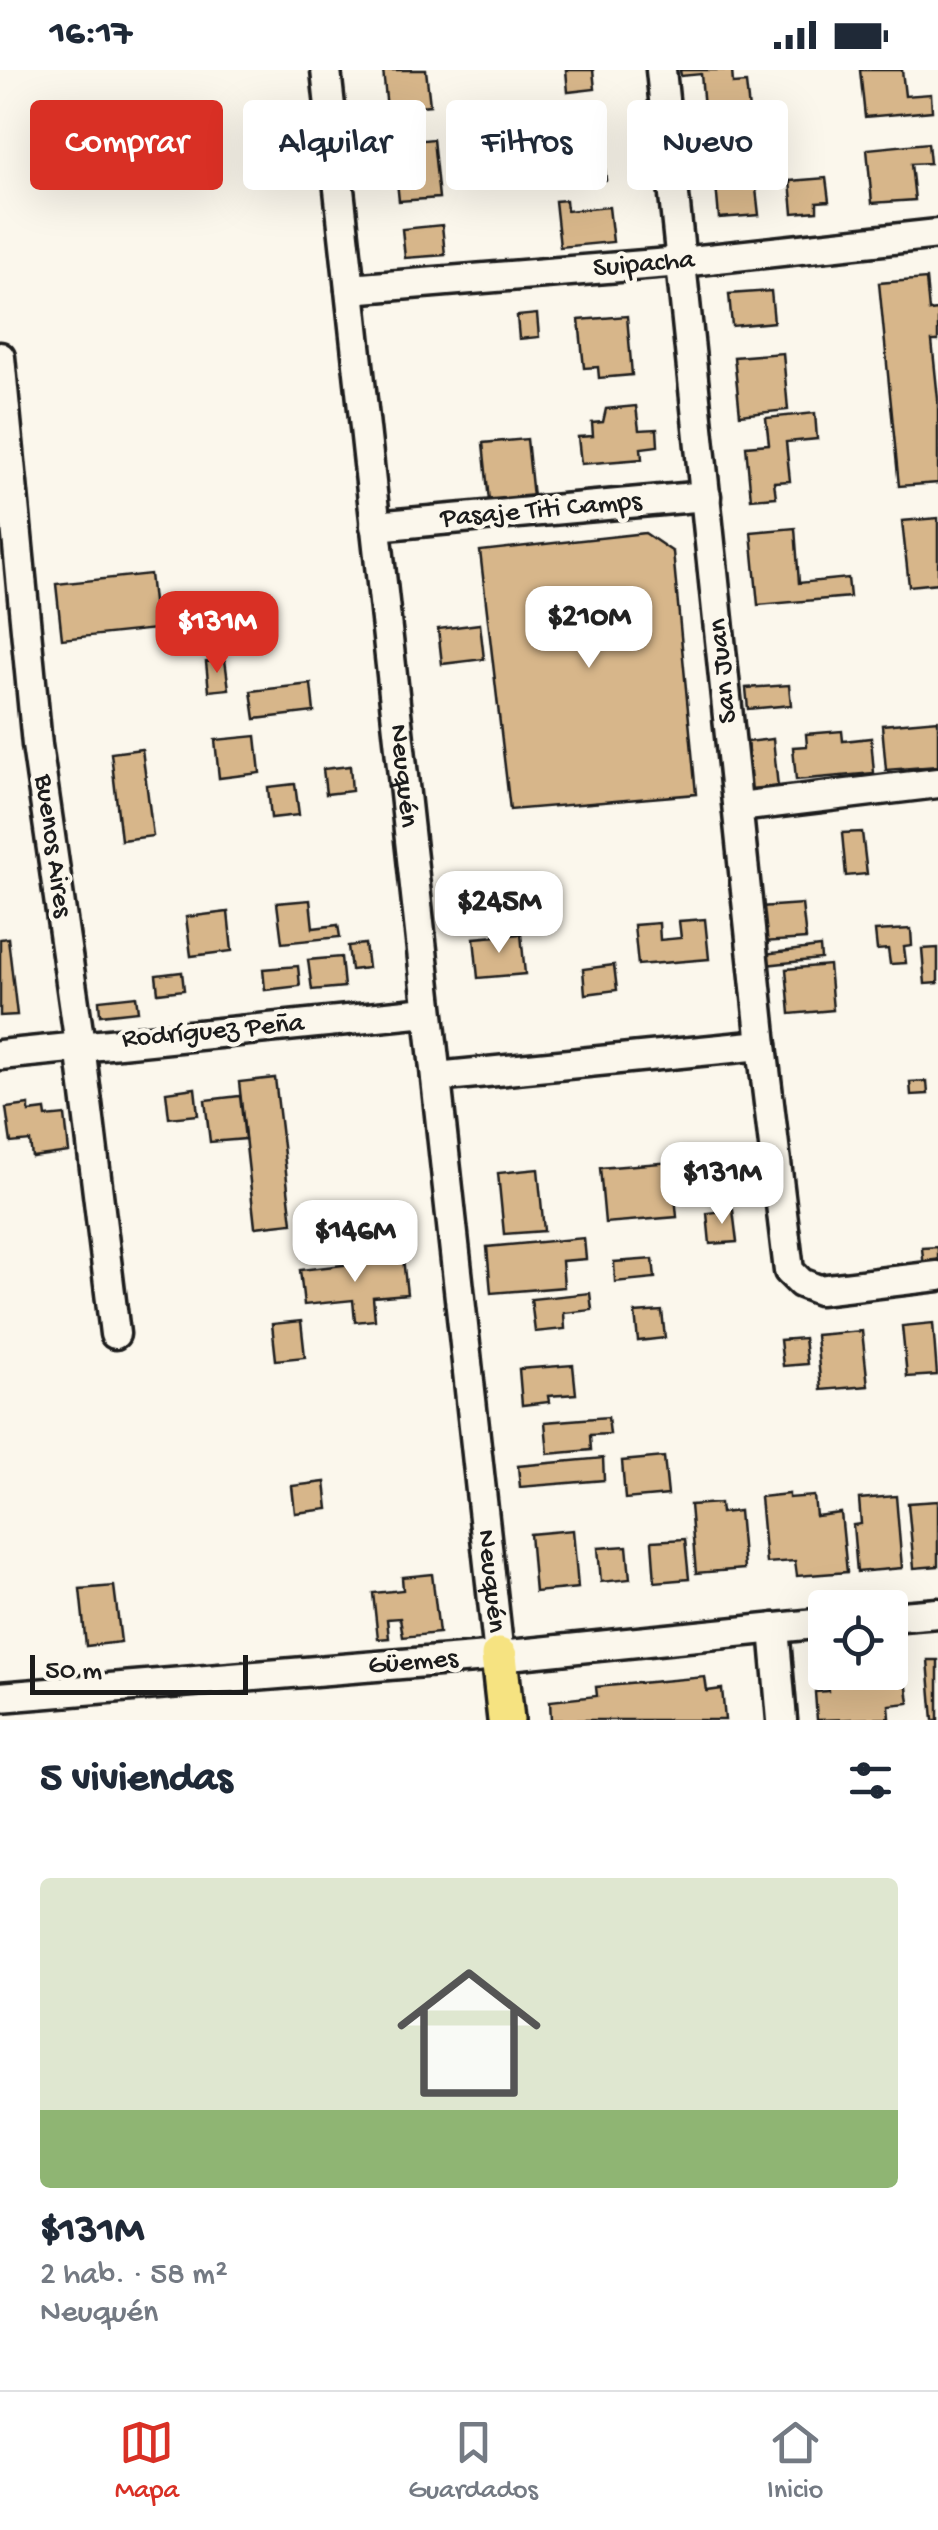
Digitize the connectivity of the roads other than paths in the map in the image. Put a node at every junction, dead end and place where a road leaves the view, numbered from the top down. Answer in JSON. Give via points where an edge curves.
{"nodes":[{"id":1,"x":326,"y":70,"type":"edge"},
{"id":2,"x":661,"y":70,"type":"edge"},
{"id":3,"x":938,"y":234,"type":"edge"},
{"id":4,"x":681,"y":262,"type":"junction"},
{"id":5,"x":350,"y":290,"type":"junction"},
{"id":6,"x":0,"y":357,"type":"edge"},
{"id":7,"x":706,"y":496,"type":"junction"},
{"id":8,"x":376,"y":526,"type":"junction"},
{"id":9,"x":938,"y":783,"type":"edge"},
{"id":10,"x":739,"y":807,"type":"junction"},
{"id":11,"x":427,"y":1012,"type":"junction"},
{"id":12,"x":80,"y":1045,"type":"junction"},
{"id":13,"x":762,"y":1045,"type":"junction"},
{"id":14,"x":0,"y":1055,"type":"edge"},
{"id":15,"x":436,"y":1077,"type":"junction"},
{"id":16,"x":938,"y":1276,"type":"edge"},
{"id":17,"x":115,"y":1334,"type":"dead end"},
{"id":18,"x":938,"y":1613,"type":"edge"},
{"id":19,"x":908,"y":1616,"type":"edge"},
{"id":20,"x":808,"y":1625,"type":"edge"},
{"id":21,"x":774,"y":1628,"type":"junction"},
{"id":22,"x":499,"y":1656,"type":"junction"},
{"id":23,"x":0,"y":1697,"type":"edge"},
{"id":24,"x":506,"y":1720,"type":"edge"},
{"id":25,"x":782,"y":1720,"type":"edge"}],
"edges":[{"from":1,"to":5,"type":"street","name":"Neuquén"},
{"from":2,"to":4,"type":"street","name":"San Juan"},
{"from":3,"to":4,"type":"street","name":"Suipacha"},
{"from":4,"to":5,"type":"street","name":"Suipacha"},
{"from":4,"to":7,"type":"street","name":"San Juan"},
{"from":5,"to":8,"type":"street","name":"Neuquén"},
{"from":6,"to":12,"type":"street","name":"Buenos Aires","via":[[37,745]]},
{"from":7,"to":8,"type":"street","name":"Pasaje Titi Camps"},
{"from":7,"to":10,"type":"street","name":"San Juan"},
{"from":8,"to":11,"type":"street","name":"Neuquén"},
{"from":9,"to":10,"type":"street"},
{"from":10,"to":13,"type":"street","name":"San Juan"},
{"from":11,"to":12,"type":"street","name":"Rodríguez Peña"},
{"from":11,"to":15,"type":"street","name":"Neuquén"},
{"from":12,"to":14,"type":"street","name":"Rodríguez Peña"},
{"from":12,"to":17,"type":"street","name":"Buenos Aires"},
{"from":13,"to":15,"type":"street"},
{"from":13,"to":16,"type":"street","name":"San Juan","via":[[789,1271],[819,1290]]},
{"from":15,"to":22,"type":"street","name":"Neuquén"},
{"from":18,"to":19,"type":"street"},
{"from":20,"to":21,"type":"street","name":"Güemes"},
{"from":21,"to":22,"type":"street","name":"Güemes"},
{"from":21,"to":25,"type":"street"},
{"from":22,"to":23,"type":"street","name":"Güemes"},
{"from":22,"to":24,"type":"main road","name":"Neuquén"}]}
